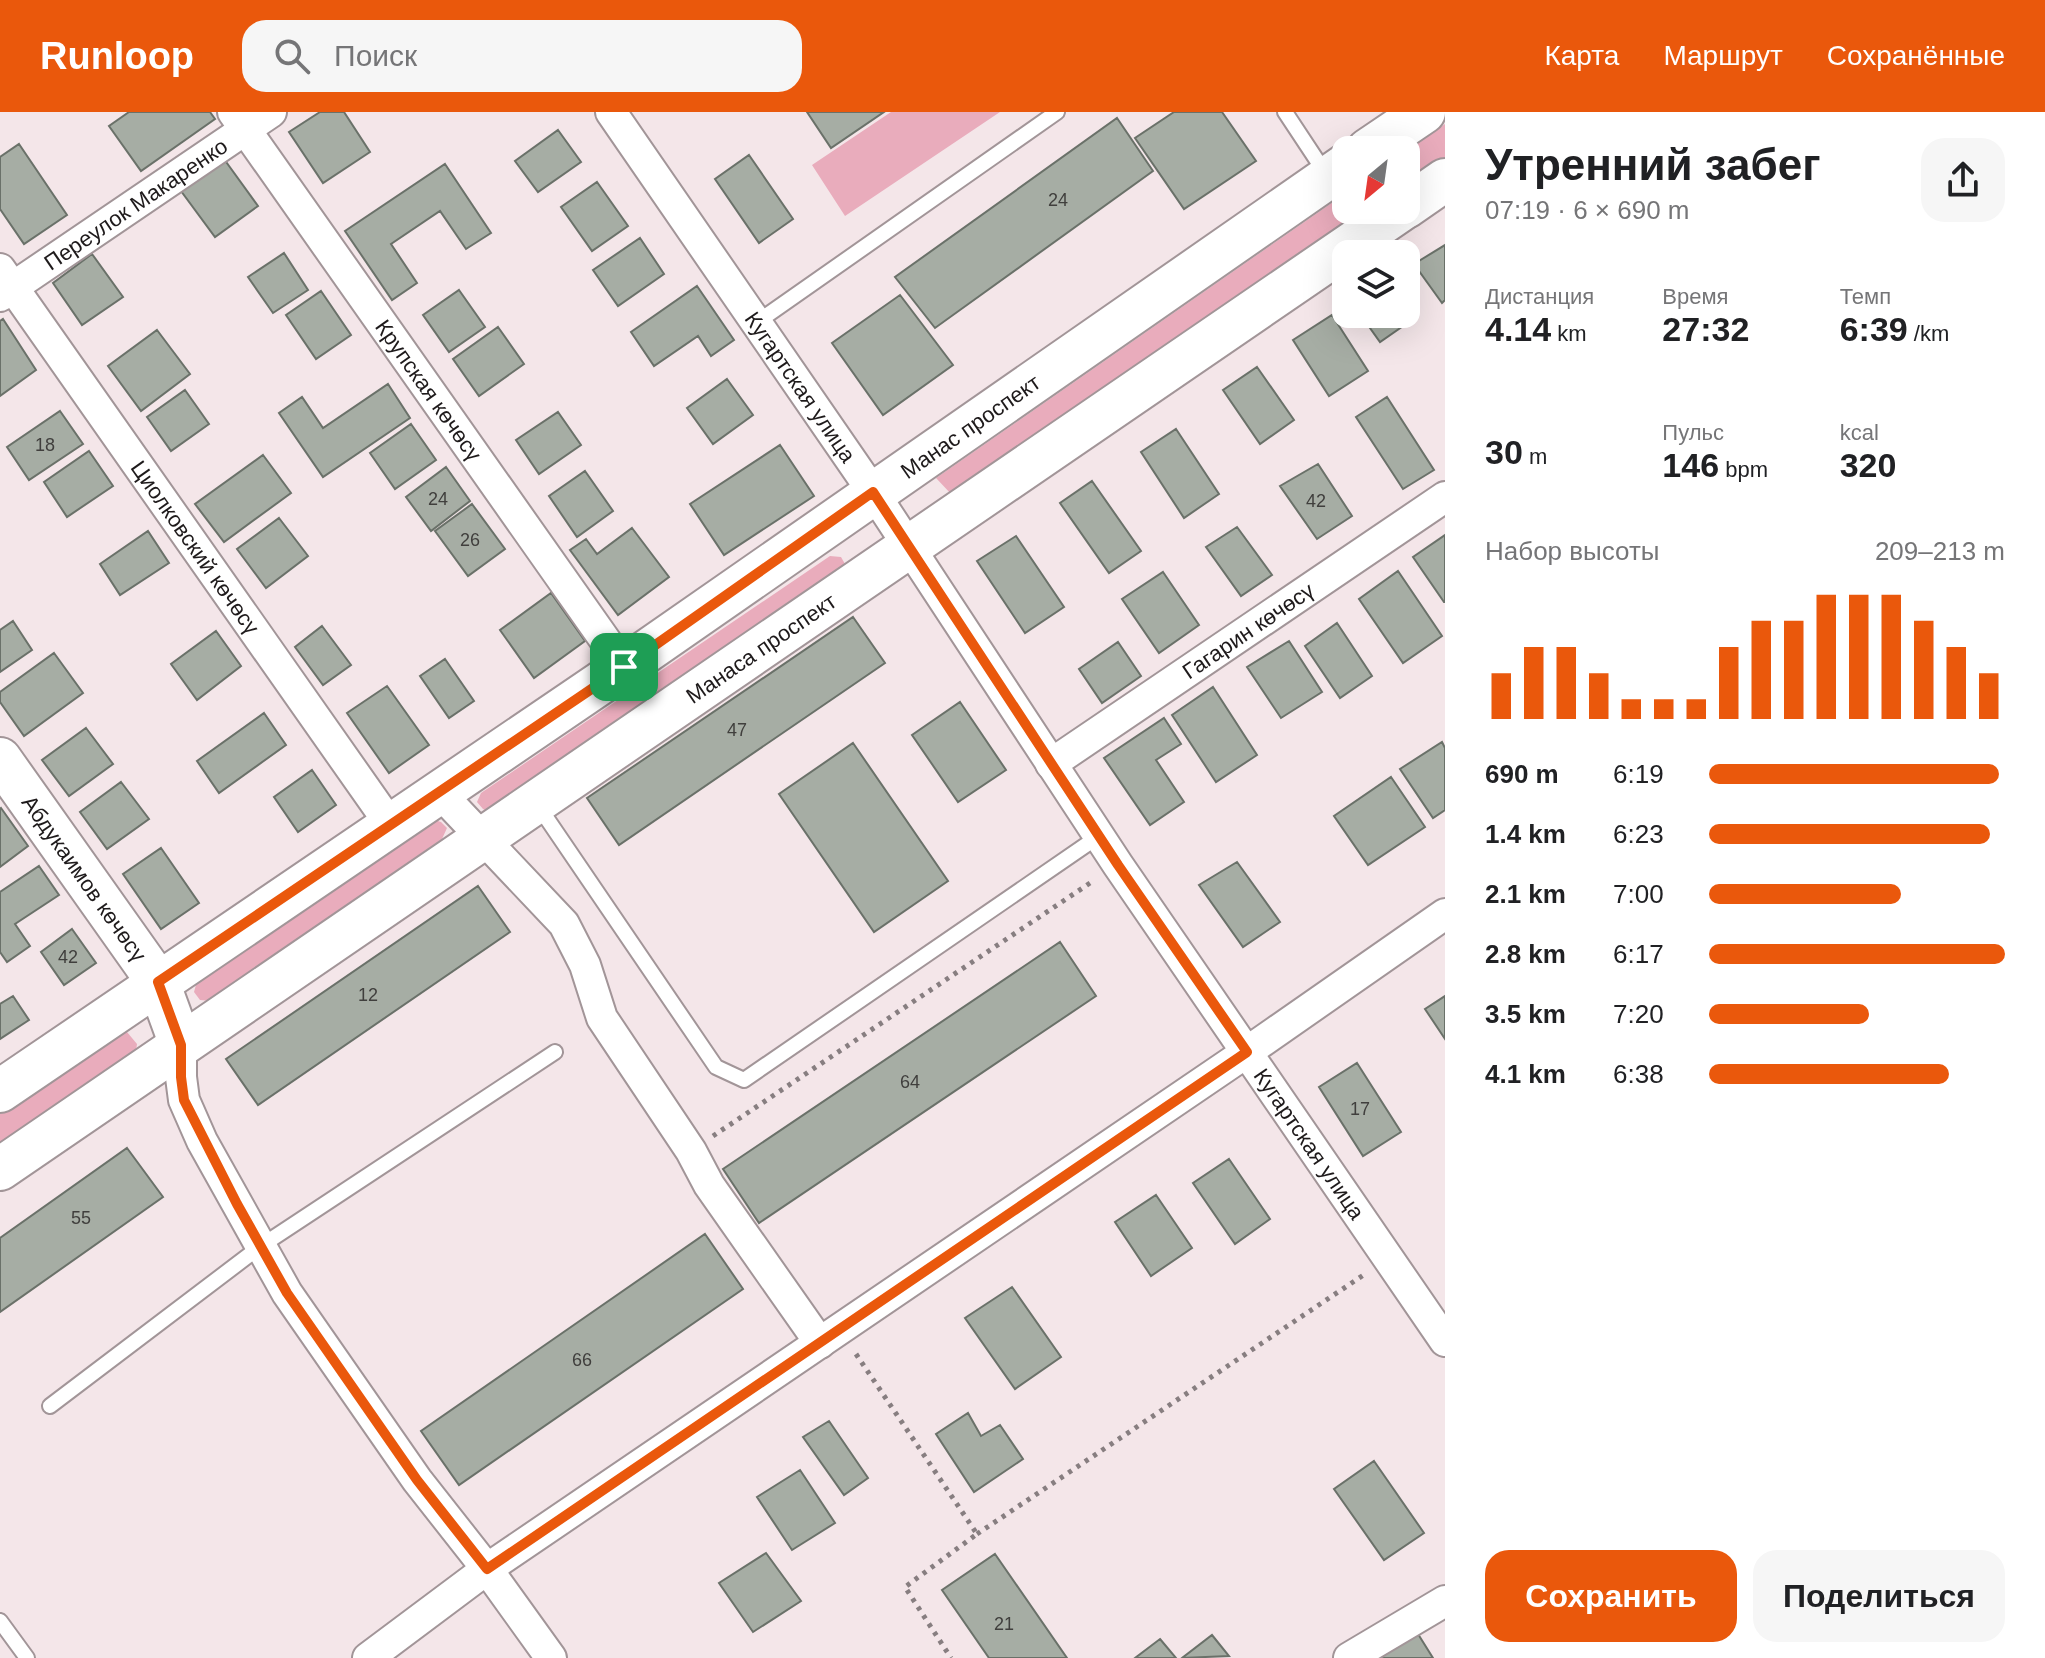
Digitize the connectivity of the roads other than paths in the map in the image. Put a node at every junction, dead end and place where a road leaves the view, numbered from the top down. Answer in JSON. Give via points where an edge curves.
{"nodes":[{"id":1,"x":271,"y":112,"type":"edge"},
{"id":2,"x":611,"y":112,"type":"edge"},
{"id":3,"x":1057,"y":112,"type":"edge"},
{"id":4,"x":1285,"y":112,"type":"edge"},
{"id":5,"x":1424,"y":112,"type":"edge"},
{"id":6,"x":239,"y":121,"type":"edge"},
{"id":7,"x":1389,"y":136,"type":"edge"},
{"id":8,"x":1332,"y":166,"type":"edge"},
{"id":9,"x":1332,"y":175,"type":"edge"},
{"id":10,"x":1445,"y":180,"type":"edge"},
{"id":11,"x":1420,"y":197,"type":"edge"},
{"id":12,"x":1381,"y":224,"type":"edge"},
{"id":13,"x":4,"y":284,"type":"edge"},
{"id":14,"x":756,"y":323,"type":"junction"},
{"id":15,"x":873,"y":492,"type":"junction"},
{"id":16,"x":1445,"y":497,"type":"edge"},
{"id":17,"x":908,"y":547,"type":"junction"},
{"id":18,"x":624,"y":667,"type":"junction"},
{"id":19,"x":0,"y":759,"type":"edge"},
{"id":20,"x":1051,"y":764,"type":"junction"},
{"id":21,"x":439,"y":792,"type":"junction"},
{"id":22,"x":536,"y":803,"type":"junction"},
{"id":23,"x":390,"y":824,"type":"junction"},
{"id":24,"x":1099,"y":836,"type":"junction"},
{"id":25,"x":484,"y":838,"type":"junction"},
{"id":26,"x":1445,"y":914,"type":"edge"},
{"id":27,"x":158,"y":982,"type":"junction"},
{"id":28,"x":181,"y":1045,"type":"junction"},
{"id":29,"x":555,"y":1052,"type":"dead end"},
{"id":30,"x":1247,"y":1052,"type":"junction"},
{"id":31,"x":0,"y":1091,"type":"edge"},
{"id":32,"x":0,"y":1169,"type":"edge"},
{"id":33,"x":261,"y":1246,"type":"junction"},
{"id":34,"x":830,"y":1336,"type":"junction"},
{"id":35,"x":1445,"y":1341,"type":"edge"},
{"id":36,"x":50,"y":1406,"type":"dead end"},
{"id":37,"x":487,"y":1569,"type":"junction"},
{"id":38,"x":1445,"y":1601,"type":"edge"},
{"id":39,"x":0,"y":1621,"type":"edge"},
{"id":40,"x":27,"y":1658,"type":"edge"},
{"id":41,"x":368,"y":1658,"type":"edge"},
{"id":42,"x":551,"y":1658,"type":"edge"},
{"id":43,"x":1349,"y":1658,"type":"edge"}],
"edges":[{"from":1,"to":6,"type":"street","name":"Переулок Макаренко"},
{"from":2,"to":14,"type":"street","name":"Кугартская улица"},
{"from":3,"to":14,"type":"lane"},
{"from":4,"to":8,"type":"lane"},
{"from":5,"to":7,"type":"main road"},
{"from":6,"to":13,"type":"street","name":"Переулок Макаренко"},
{"from":6,"to":18,"type":"street","name":"Крупская көчөсү"},
{"from":9,"to":15,"type":"main road","name":"Манас проспект"},
{"from":10,"to":11,"type":"main road","name":"Манаса проспект"},
{"from":12,"to":17,"type":"main road","name":"Манаса проспект"},
{"from":13,"to":23,"type":"street","name":"Циолковский көчөсү"},
{"from":14,"to":15,"type":"street","name":"Кугартская улица"},
{"from":15,"to":17,"type":"street","name":"Кугартская улица"},
{"from":15,"to":18,"type":"main road","name":"Манас проспект"},
{"from":16,"to":20,"type":"street","name":"Гагарин көчөсү"},
{"from":17,"to":20,"type":"street","name":"Кугартская улица"},
{"from":17,"to":22,"type":"main road","name":"Манаса проспект"},
{"from":18,"to":21,"type":"main road","name":"Манас проспект"},
{"from":19,"to":27,"type":"main road","name":"Абдукаимов көчөсү"},
{"from":20,"to":24,"type":"street","name":"Кугартская улица"},
{"from":21,"to":23,"type":"main road","name":"Манас проспект"},
{"from":21,"to":25,"type":"street"},
{"from":22,"to":24,"type":"lane","via":[[716,1067],[744,1080]]},
{"from":22,"to":25,"type":"main road","name":"Манаса проспект"},
{"from":23,"to":27,"type":"main road","name":"Манас проспект"},
{"from":24,"to":30,"type":"street","name":"Кугартская улица"},
{"from":25,"to":28,"type":"main road","name":"Манаса проспект"},
{"from":25,"to":34,"type":"street","via":[[564,924],[585,965],[602,1018],[709,1185]]},
{"from":26,"to":30,"type":"street"},
{"from":27,"to":28,"type":"main road","name":"Абдукаимов көчөсү"},
{"from":27,"to":31,"type":"main road","name":"Манас проспект"},
{"from":28,"to":32,"type":"main road","name":"Манаса проспект"},
{"from":28,"to":33,"type":"street","via":[[184,1100]]},
{"from":29,"to":33,"type":"lane"},
{"from":30,"to":34,"type":"street"},
{"from":30,"to":35,"type":"street","name":"Кугартская улица"},
{"from":33,"to":36,"type":"lane"},
{"from":33,"to":37,"type":"street","via":[[287,1293],[408,1468]]},
{"from":34,"to":37,"type":"street"},
{"from":37,"to":41,"type":"street"},
{"from":37,"to":42,"type":"street"},
{"from":38,"to":43,"type":"street"},
{"from":39,"to":40,"type":"lane"}]}
